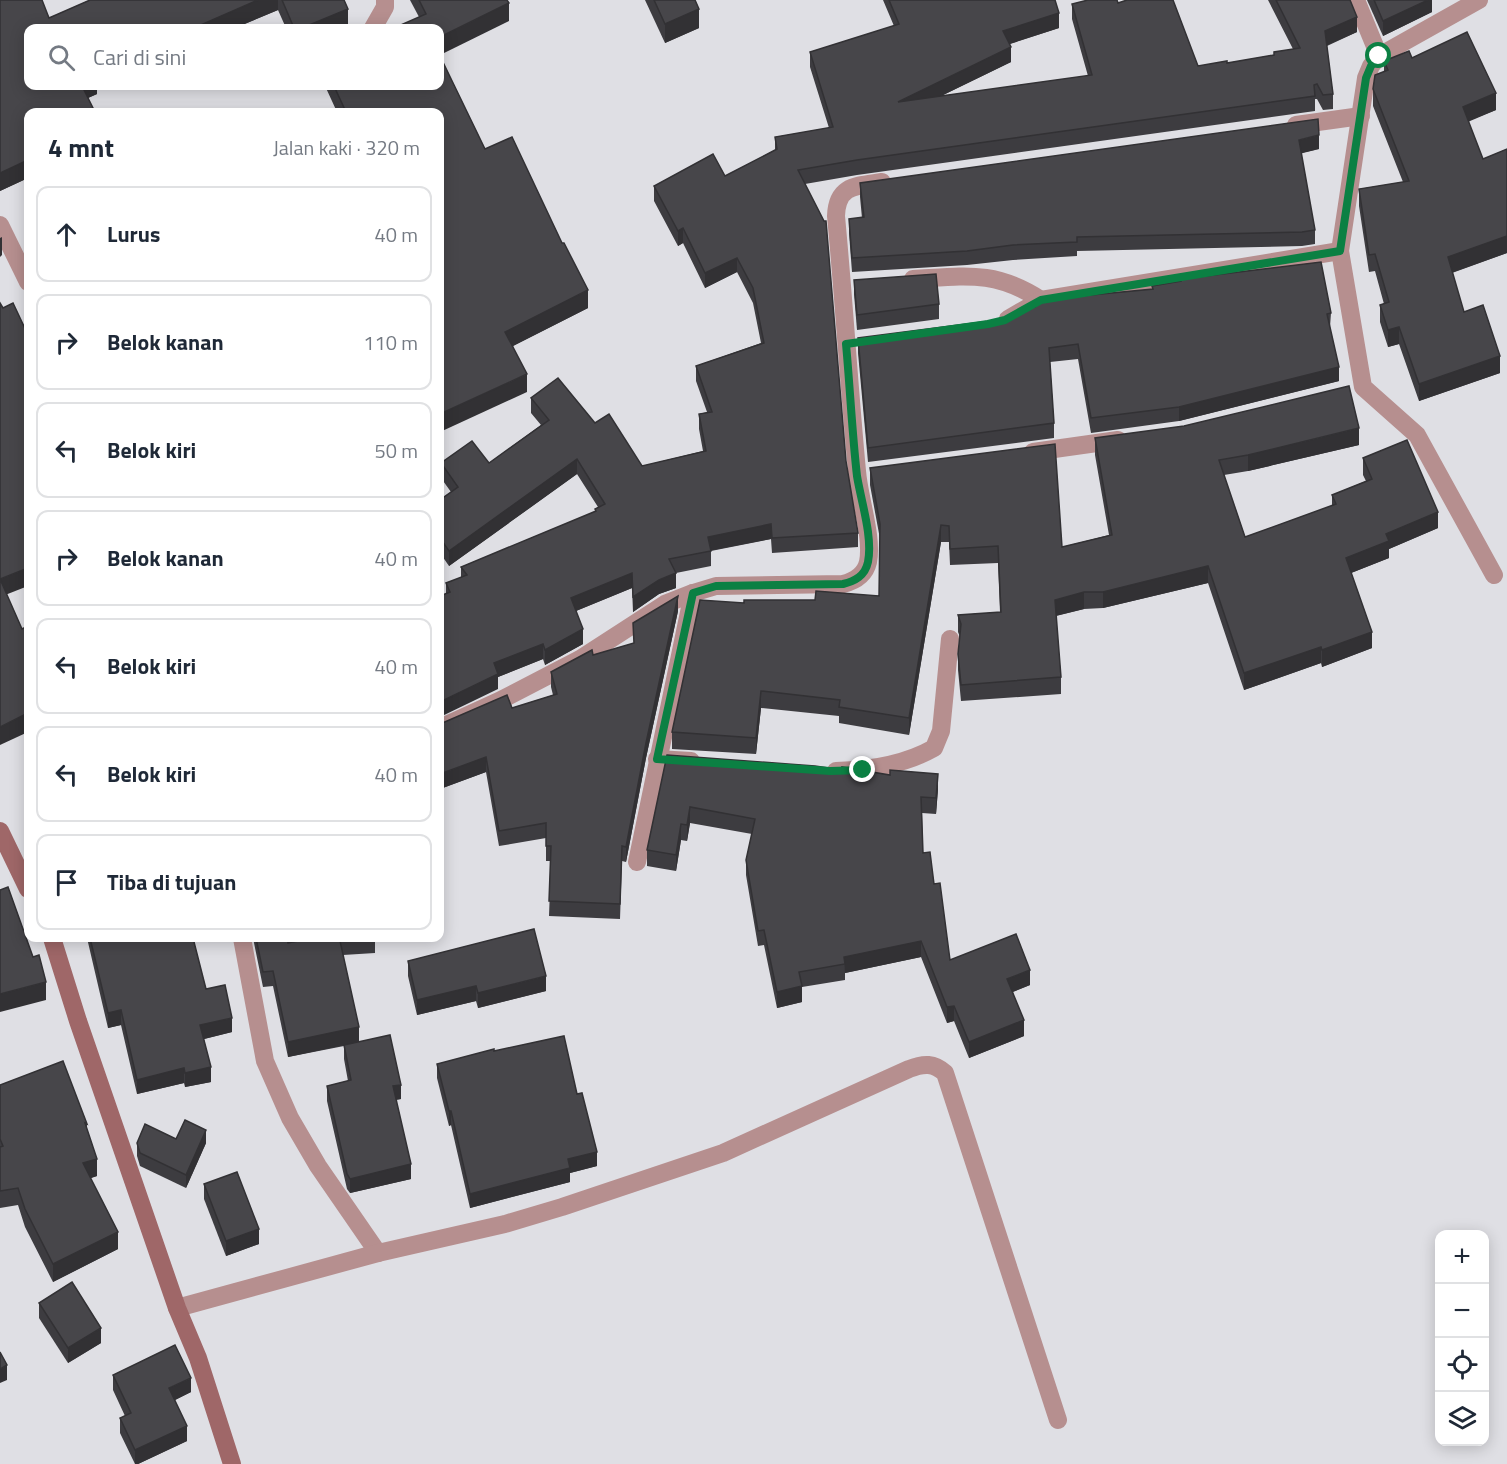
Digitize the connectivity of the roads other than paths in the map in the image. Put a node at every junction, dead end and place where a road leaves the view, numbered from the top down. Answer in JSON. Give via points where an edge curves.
{"nodes":[{"id":1,"x":385,"y":0,"type":"edge"},
{"id":2,"x":1356,"y":0,"type":"edge"},
{"id":3,"x":1479,"y":0,"type":"edge"},
{"id":4,"x":375,"y":24,"type":"edge"},
{"id":5,"x":1379,"y":56,"type":"junction"},
{"id":6,"x":1361,"y":116,"type":"junction"},
{"id":7,"x":1279,"y":128,"type":"edge"},
{"id":8,"x":904,"y":179,"type":"edge"},
{"id":9,"x":0,"y":225,"type":"edge"},
{"id":10,"x":1340,"y":251,"type":"junction"},
{"id":11,"x":24,"y":274,"type":"edge"},
{"id":12,"x":890,"y":281,"type":"edge"},
{"id":13,"x":1041,"y":300,"type":"junction"},
{"id":14,"x":988,"y":324,"type":"edge"},
{"id":15,"x":868,"y":341,"type":"edge"},
{"id":16,"x":846,"y":344,"type":"junction"},
{"id":17,"x":1135,"y":438,"type":"edge"},
{"id":18,"x":1019,"y":453,"type":"edge"},
{"id":19,"x":880,"y":472,"type":"edge"},
{"id":20,"x":857,"y":475,"type":"junction"},
{"id":21,"x":1494,"y":575,"type":"dead end"},
{"id":22,"x":693,"y":593,"type":"junction"},
{"id":23,"x":950,"y":639,"type":"dead end"},
{"id":24,"x":444,"y":726,"type":"edge"},
{"id":25,"x":657,"y":759,"type":"junction"},
{"id":26,"x":703,"y":762,"type":"edge"},
{"id":27,"x":818,"y":771,"type":"edge"},
{"id":28,"x":0,"y":831,"type":"edge"},
{"id":29,"x":637,"y":862,"type":"dead end"},
{"id":30,"x":24,"y":881,"type":"edge"},
{"id":31,"x":53,"y":942,"type":"edge"},
{"id":32,"x":243,"y":942,"type":"edge"},
{"id":33,"x":378,"y":1253,"type":"junction"},
{"id":34,"x":177,"y":1308,"type":"junction"},
{"id":35,"x":1058,"y":1420,"type":"dead end"},
{"id":36,"x":232,"y":1464,"type":"edge"}],
"edges":[{"from":1,"to":4,"type":"street"},
{"from":2,"to":5,"type":"street"},
{"from":3,"to":5,"type":"street"},
{"from":5,"to":6,"type":"street","via":[[1366,78]]},
{"from":6,"to":7,"type":"street"},
{"from":6,"to":10,"type":"street"},
{"from":8,"to":16,"type":"street","via":[[857,186],[845,190],[838,198],[836,216],[848,284]]},
{"from":9,"to":11,"type":"street"},
{"from":10,"to":13,"type":"street"},
{"from":10,"to":21,"type":"street","via":[[1357,388],[1417,435]]},
{"from":12,"to":13,"type":"street","via":[[986,277],[1022,287]]},
{"from":13,"to":14,"type":"street","via":[[1005,320]]},
{"from":15,"to":16,"type":"street"},
{"from":16,"to":20,"type":"street"},
{"from":17,"to":18,"type":"street"},
{"from":19,"to":20,"type":"street"},
{"from":20,"to":22,"type":"street","via":[[870,550],[868,564],[854,582],[716,586]]},
{"from":22,"to":24,"type":"street","via":[[665,604],[580,659]]},
{"from":22,"to":25,"type":"street"},
{"from":23,"to":27,"type":"street","via":[[941,731],[934,748],[895,764],[863,770]]},
{"from":25,"to":26,"type":"street"},
{"from":25,"to":29,"type":"street"},
{"from":28,"to":30,"type":"street"},
{"from":31,"to":34,"type":"street"},
{"from":32,"to":33,"type":"street","via":[[265,1061],[273,1080],[318,1166]]},
{"from":33,"to":34,"type":"street"},
{"from":33,"to":35,"type":"street","via":[[506,1224],[723,1153],[909,1069],[930,1064],[945,1073]]},
{"from":34,"to":36,"type":"street","via":[[198,1358]]}]}
